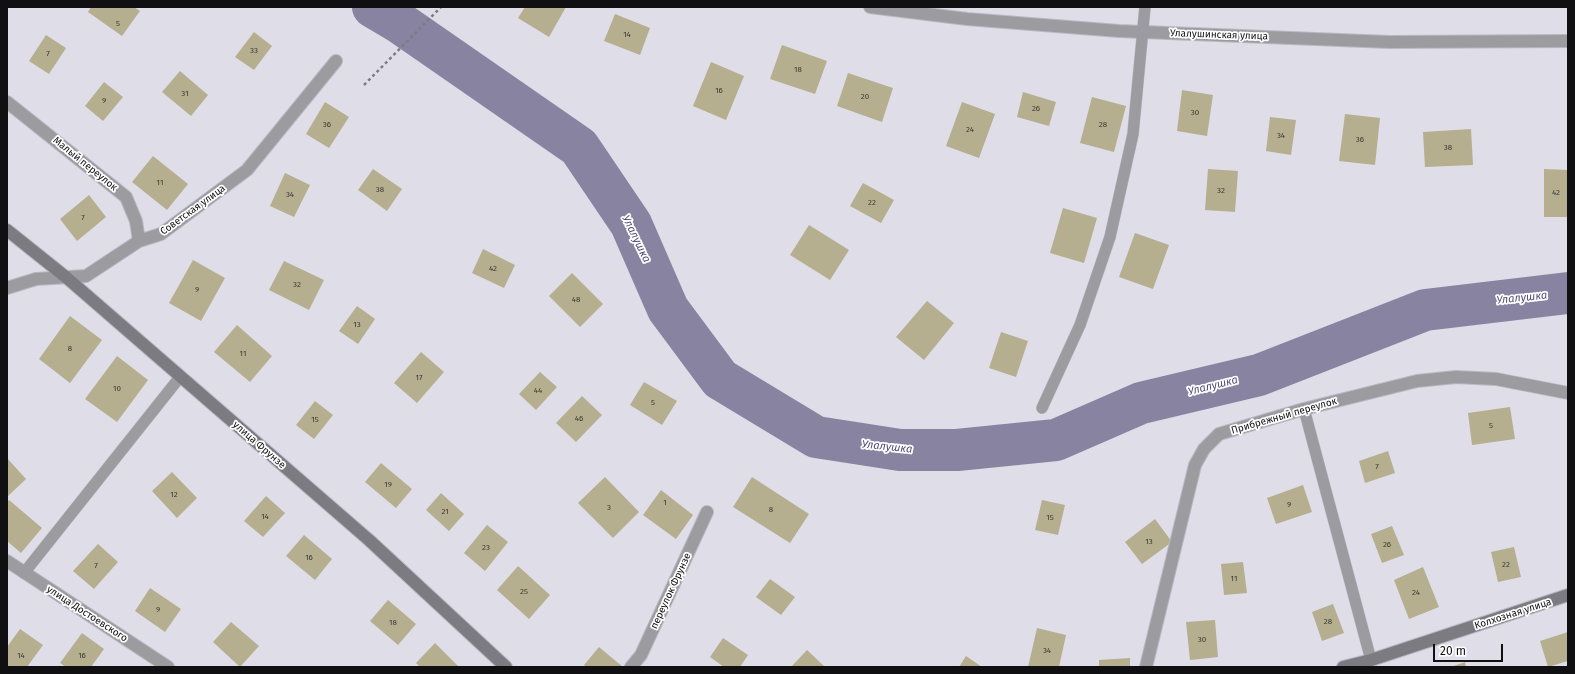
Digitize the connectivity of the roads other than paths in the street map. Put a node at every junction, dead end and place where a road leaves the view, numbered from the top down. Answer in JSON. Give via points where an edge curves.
{"nodes":[{"id":1,"x":870,"y":7,"type":"edge"},
{"id":2,"x":1145,"y":7,"type":"edge"},
{"id":3,"x":1143,"y":32,"type":"junction"},
{"id":4,"x":1568,"y":41,"type":"edge"},
{"id":5,"x":336,"y":61,"type":"dead end"},
{"id":6,"x":7,"y":102,"type":"edge"},
{"id":7,"x":7,"y":230,"type":"edge"},
{"id":8,"x":139,"y":241,"type":"junction"},
{"id":9,"x":67,"y":278,"type":"junction"},
{"id":10,"x":7,"y":288,"type":"edge"},
{"id":11,"x":180,"y":377,"type":"junction"},
{"id":12,"x":1568,"y":393,"type":"edge"},
{"id":13,"x":1042,"y":408,"type":"dead end"},
{"id":14,"x":1304,"y":409,"type":"junction"},
{"id":15,"x":708,"y":512,"type":"dead end"},
{"id":16,"x":7,"y":561,"type":"edge"},
{"id":17,"x":24,"y":573,"type":"junction"},
{"id":18,"x":1568,"y":596,"type":"edge"},
{"id":19,"x":1372,"y":664,"type":"edge"},
{"id":20,"x":168,"y":667,"type":"edge"},
{"id":21,"x":506,"y":667,"type":"edge"},
{"id":22,"x":631,"y":667,"type":"edge"},
{"id":23,"x":1146,"y":667,"type":"edge"},
{"id":24,"x":1343,"y":667,"type":"edge"}],
"edges":[{"from":1,"to":3,"type":"street","name":"Улалушинская улица","via":[[967,19]]},
{"from":2,"to":3,"type":"lane"},
{"from":3,"to":4,"type":"street","name":"Улалушинская улица","via":[[1389,42]]},
{"from":3,"to":13,"type":"lane","via":[[1133,134],[1110,237],[1080,325]]},
{"from":5,"to":8,"type":"street","name":"Советская улица","via":[[247,170],[161,234]]},
{"from":6,"to":8,"type":"street","name":"Малый переулок","via":[[126,197],[136,221]]},
{"from":7,"to":9,"type":"street","name":"улица Фрунзе"},
{"from":8,"to":9,"type":"street","name":"Советская улица","via":[[86,276]]},
{"from":9,"to":10,"type":"street","name":"Советская улица","via":[[36,279]]},
{"from":9,"to":11,"type":"street","name":"улица Фрунзе"},
{"from":11,"to":17,"type":"lane"},
{"from":11,"to":21,"type":"street","name":"улица Фрунзе","via":[[369,540]]},
{"from":12,"to":14,"type":"street","name":"Прибрежный переулок","via":[[1496,379],[1456,377],[1417,381]]},
{"from":14,"to":19,"type":"lane"},
{"from":14,"to":23,"type":"street","name":"Прибрежный переулок","via":[[1219,434],[1204,449],[1195,464]]},
{"from":15,"to":22,"type":"street","name":"переулок Фрунзе","via":[[641,655]]},
{"from":16,"to":17,"type":"street","name":"улица Достоевского"},
{"from":17,"to":20,"type":"street","name":"улица Достоевского"},
{"from":18,"to":19,"type":"street","name":"Колхозная улица"},
{"from":19,"to":24,"type":"street","name":"Колхозная улица"}]}
